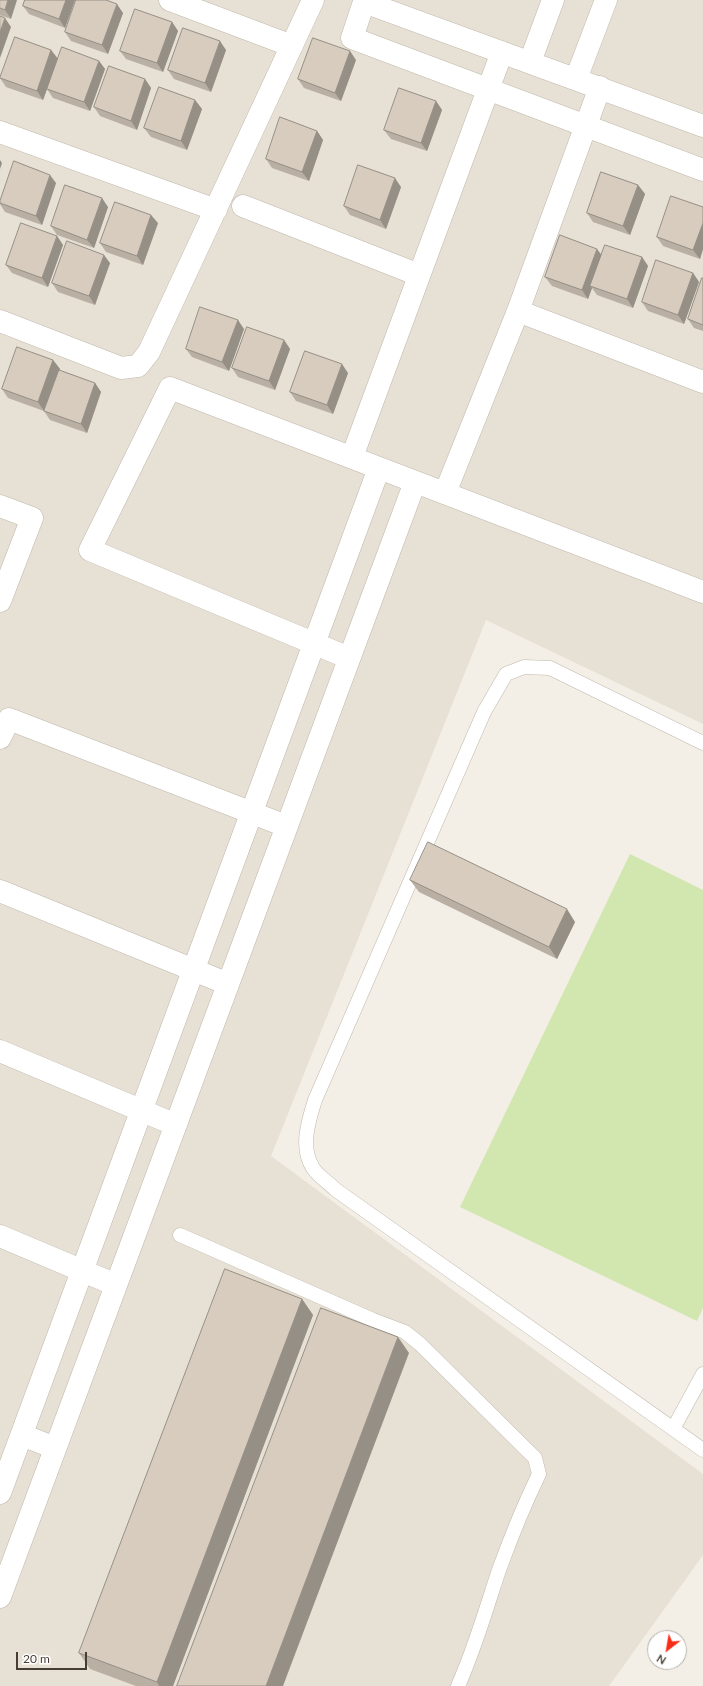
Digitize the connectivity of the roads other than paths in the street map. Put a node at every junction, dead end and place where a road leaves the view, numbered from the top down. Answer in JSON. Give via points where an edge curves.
{"nodes":[{"id":1,"x":170,"y":0,"type":"edge"},
{"id":2,"x":314,"y":0,"type":"edge"},
{"id":3,"x":553,"y":0,"type":"edge"},
{"id":4,"x":606,"y":0,"type":"edge"},
{"id":5,"x":292,"y":46,"type":"junction"},
{"id":6,"x":502,"y":52,"type":"junction"},
{"id":7,"x":530,"y":62,"type":"junction"},
{"id":8,"x":576,"y":79,"type":"junction"},
{"id":9,"x":600,"y":87,"type":"junction"},
{"id":10,"x":488,"y":89,"type":"junction"},
{"id":11,"x":585,"y":126,"type":"junction"},
{"id":12,"x":703,"y":126,"type":"edge"},
{"id":13,"x":0,"y":132,"type":"edge"},
{"id":14,"x":703,"y":170,"type":"edge"},
{"id":15,"x":243,"y":206,"type":"dead end"},
{"id":16,"x":216,"y":210,"type":"junction"},
{"id":17,"x":419,"y":275,"type":"junction"},
{"id":18,"x":518,"y":311,"type":"junction"},
{"id":19,"x":0,"y":321,"type":"edge"},
{"id":20,"x":703,"y":382,"type":"edge"},
{"id":21,"x":352,"y":457,"type":"junction"},
{"id":22,"x":380,"y":468,"type":"junction"},
{"id":23,"x":415,"y":482,"type":"junction"},
{"id":24,"x":445,"y":493,"type":"junction"},
{"id":25,"x":0,"y":506,"type":"edge"},
{"id":26,"x":703,"y":592,"type":"edge"},
{"id":27,"x":0,"y":601,"type":"edge"},
{"id":28,"x":314,"y":643,"type":"junction"},
{"id":29,"x":349,"y":658,"type":"junction"},
{"id":30,"x":0,"y":738,"type":"edge"},
{"id":31,"x":703,"y":743,"type":"edge"},
{"id":32,"x":252,"y":813,"type":"junction"},
{"id":33,"x":286,"y":826,"type":"junction"},
{"id":34,"x":0,"y":891,"type":"edge"},
{"id":35,"x":194,"y":970,"type":"junction"},
{"id":36,"x":228,"y":984,"type":"junction"},
{"id":37,"x":0,"y":1051,"type":"edge"},
{"id":38,"x":142,"y":1110,"type":"junction"},
{"id":39,"x":176,"y":1125,"type":"junction"},
{"id":40,"x":180,"y":1235,"type":"dead end"},
{"id":41,"x":0,"y":1236,"type":"edge"},
{"id":42,"x":82,"y":1271,"type":"junction"},
{"id":43,"x":116,"y":1285,"type":"junction"},
{"id":44,"x":703,"y":1374,"type":"edge"},
{"id":45,"x":673,"y":1429,"type":"junction"},
{"id":46,"x":22,"y":1435,"type":"junction"},
{"id":47,"x":55,"y":1448,"type":"junction"},
{"id":48,"x":703,"y":1450,"type":"edge"},
{"id":49,"x":0,"y":1493,"type":"edge"},
{"id":50,"x":0,"y":1597,"type":"edge"},
{"id":51,"x":458,"y":1686,"type":"edge"}],
"edges":[{"from":1,"to":5,"type":"street"},
{"from":2,"to":5,"type":"street"},
{"from":3,"to":7,"type":"street"},
{"from":4,"to":8,"type":"street"},
{"from":5,"to":16,"type":"street"},
{"from":6,"to":7,"type":"street"},
{"from":6,"to":10,"type":"street"},
{"from":6,"to":10,"type":"street","via":[[364,2],[352,38]]},
{"from":7,"to":8,"type":"street"},
{"from":8,"to":9,"type":"street"},
{"from":9,"to":11,"type":"street"},
{"from":9,"to":12,"type":"street"},
{"from":10,"to":11,"type":"street"},
{"from":10,"to":17,"type":"street"},
{"from":11,"to":14,"type":"street"},
{"from":11,"to":18,"type":"street"},
{"from":13,"to":16,"type":"street"},
{"from":15,"to":17,"type":"street"},
{"from":16,"to":19,"type":"street","via":[[149,352],[138,366],[121,368]]},
{"from":17,"to":21,"type":"street"},
{"from":18,"to":20,"type":"street"},
{"from":18,"to":24,"type":"street"},
{"from":21,"to":22,"type":"street"},
{"from":21,"to":28,"type":"street","via":[[170,388],[90,550]]},
{"from":22,"to":23,"type":"street"},
{"from":22,"to":28,"type":"street"},
{"from":23,"to":24,"type":"street"},
{"from":23,"to":29,"type":"street"},
{"from":24,"to":26,"type":"street"},
{"from":25,"to":27,"type":"street","via":[[32,518]]},
{"from":28,"to":29,"type":"street"},
{"from":28,"to":32,"type":"street"},
{"from":29,"to":33,"type":"street"},
{"from":30,"to":32,"type":"street","via":[[9,719]]},
{"from":31,"to":45,"type":"lane","via":[[550,668],[524,667],[506,674],[484,712],[315,1100],[308,1124],[306,1150],[313,1168],[336,1190]]},
{"from":32,"to":33,"type":"street"},
{"from":32,"to":35,"type":"street"},
{"from":33,"to":36,"type":"street"},
{"from":34,"to":35,"type":"street"},
{"from":35,"to":36,"type":"street"},
{"from":35,"to":38,"type":"street"},
{"from":36,"to":39,"type":"street"},
{"from":37,"to":38,"type":"street"},
{"from":38,"to":39,"type":"street"},
{"from":38,"to":42,"type":"street"},
{"from":39,"to":43,"type":"street"},
{"from":40,"to":51,"type":"lane","via":[[404,1332],[420,1344],[535,1458],[539,1474],[499,1569],[468,1664]]},
{"from":41,"to":42,"type":"street"},
{"from":42,"to":43,"type":"street"},
{"from":42,"to":46,"type":"street"},
{"from":43,"to":47,"type":"street"},
{"from":44,"to":45,"type":"lane"},
{"from":45,"to":48,"type":"lane"},
{"from":46,"to":47,"type":"street"},
{"from":46,"to":49,"type":"street"},
{"from":47,"to":50,"type":"street"}]}
